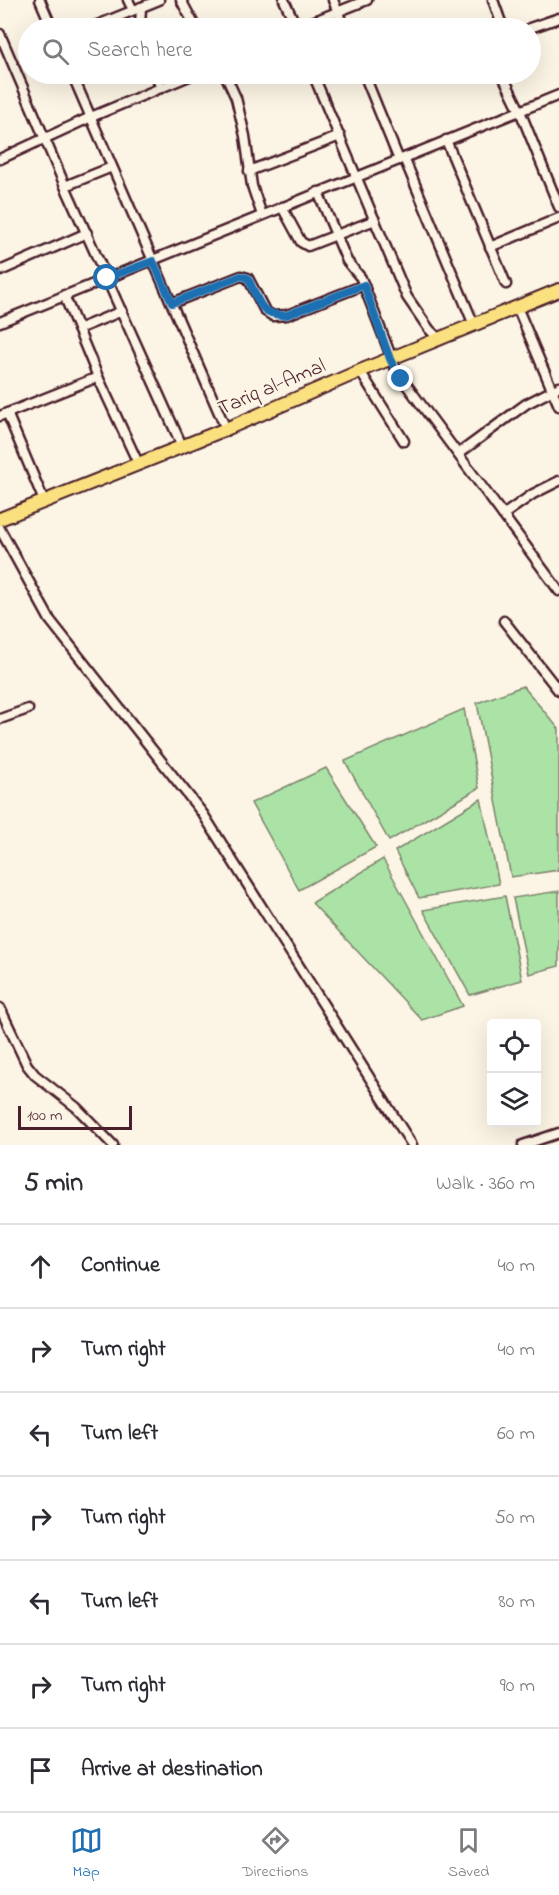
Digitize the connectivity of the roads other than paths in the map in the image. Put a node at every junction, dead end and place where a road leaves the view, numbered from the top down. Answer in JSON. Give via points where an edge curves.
{"nodes":[{"id":1,"x":40,"y":0,"type":"edge"},
{"id":2,"x":128,"y":0,"type":"edge"},
{"id":3,"x":159,"y":0,"type":"edge"},
{"id":4,"x":181,"y":0,"type":"edge"},
{"id":5,"x":284,"y":0,"type":"edge"},
{"id":6,"x":333,"y":0,"type":"edge"},
{"id":7,"x":367,"y":0,"type":"edge"},
{"id":8,"x":493,"y":0,"type":"edge"},
{"id":9,"x":137,"y":9,"type":"junction"},
{"id":10,"x":338,"y":12,"type":"junction"},
{"id":11,"x":48,"y":18,"type":"edge"},
{"id":12,"x":115,"y":18,"type":"edge"},
{"id":13,"x":138,"y":18,"type":"edge"},
{"id":14,"x":191,"y":18,"type":"edge"},
{"id":15,"x":292,"y":18,"type":"edge"},
{"id":16,"x":323,"y":18,"type":"edge"},
{"id":17,"x":341,"y":18,"type":"edge"},
{"id":18,"x":499,"y":18,"type":"edge"},
{"id":19,"x":559,"y":18,"type":"edge"},
{"id":20,"x":541,"y":24,"type":"edge"},
{"id":21,"x":0,"y":34,"type":"edge"},
{"id":22,"x":18,"y":77,"type":"edge"},
{"id":23,"x":21,"y":84,"type":"edge"},
{"id":24,"x":76,"y":84,"type":"edge"},
{"id":25,"x":159,"y":84,"type":"edge"},
{"id":26,"x":170,"y":84,"type":"edge"},
{"id":27,"x":230,"y":84,"type":"edge"},
{"id":28,"x":317,"y":84,"type":"edge"},
{"id":29,"x":368,"y":84,"type":"edge"},
{"id":30,"x":507,"y":84,"type":"edge"},
{"id":31,"x":160,"y":88,"type":"junction"},
{"id":32,"x":559,"y":95,"type":"edge"},
{"id":33,"x":520,"y":111,"type":"junction"},
{"id":34,"x":91,"y":117,"type":"junction"},
{"id":35,"x":340,"y":136,"type":"junction"},
{"id":36,"x":44,"y":138,"type":"junction"},
{"id":37,"x":446,"y":140,"type":"junction"},
{"id":38,"x":0,"y":159,"type":"edge"},
{"id":39,"x":401,"y":159,"type":"junction"},
{"id":40,"x":112,"y":167,"type":"junction"},
{"id":41,"x":249,"y":171,"type":"junction"},
{"id":42,"x":358,"y":176,"type":"junction"},
{"id":43,"x":65,"y":186,"type":"junction"},
{"id":44,"x":318,"y":192,"type":"junction"},
{"id":45,"x":282,"y":207,"type":"junction"},
{"id":46,"x":559,"y":207,"type":"edge"},
{"id":47,"x":262,"y":215,"type":"junction"},
{"id":48,"x":559,"y":219,"type":"edge"},
{"id":49,"x":375,"y":220,"type":"junction"},
{"id":50,"x":87,"y":233,"type":"junction"},
{"id":51,"x":336,"y":236,"type":"junction"},
{"id":52,"x":490,"y":247,"type":"junction"},
{"id":53,"x":153,"y":261,"type":"junction"},
{"id":54,"x":0,"y":271,"type":"edge"},
{"id":55,"x":107,"y":278,"type":"junction"},
{"id":56,"x":506,"y":284,"type":"dead end"},
{"id":57,"x":364,"y":285,"type":"junction"},
{"id":58,"x":559,"y":290,"type":"edge"},
{"id":59,"x":64,"y":295,"type":"junction"},
{"id":60,"x":172,"y":303,"type":"junction"},
{"id":61,"x":122,"y":311,"type":"junction"},
{"id":62,"x":520,"y":314,"type":"dead end"},
{"id":63,"x":0,"y":322,"type":"edge"},
{"id":64,"x":474,"y":325,"type":"junction"},
{"id":65,"x":78,"y":329,"type":"junction"},
{"id":66,"x":440,"y":340,"type":"junction"},
{"id":67,"x":390,"y":359,"type":"junction"},
{"id":68,"x":360,"y":371,"type":"junction"},
{"id":69,"x":98,"y":377,"type":"junction"},
{"id":70,"x":555,"y":388,"type":"edge"},
{"id":71,"x":559,"y":406,"type":"edge"},
{"id":72,"x":4,"y":414,"type":"edge"},
{"id":73,"x":226,"y":429,"type":"junction"},
{"id":74,"x":404,"y":441,"type":"dead end"},
{"id":75,"x":182,"y":446,"type":"junction"},
{"id":76,"x":458,"y":454,"type":"junction"},
{"id":77,"x":138,"y":464,"type":"junction"},
{"id":78,"x":559,"y":482,"type":"edge"},
{"id":79,"x":44,"y":501,"type":"junction"},
{"id":80,"x":503,"y":515,"type":"junction"},
{"id":81,"x":0,"y":519,"type":"edge"},
{"id":82,"x":0,"y":529,"type":"edge"},
{"id":83,"x":559,"y":591,"type":"edge"},
{"id":84,"x":504,"y":621,"type":"dead end"},
{"id":85,"x":559,"y":691,"type":"edge"},
{"id":86,"x":28,"y":709,"type":"dead end"},
{"id":87,"x":0,"y":719,"type":"edge"},
{"id":88,"x":0,"y":1008,"type":"edge"},
{"id":89,"x":559,"y":1133,"type":"edge"},
{"id":90,"x":113,"y":1145,"type":"edge"},
{"id":91,"x":412,"y":1145,"type":"edge"},
{"id":92,"x":523,"y":1145,"type":"edge"}],
"edges":[{"from":1,"to":11,"type":"street"},
{"from":2,"to":9,"type":"street"},
{"from":3,"to":9,"type":"street"},
{"from":4,"to":14,"type":"street"},
{"from":5,"to":15,"type":"street"},
{"from":6,"to":10,"type":"street"},
{"from":7,"to":10,"type":"street"},
{"from":8,"to":18,"type":"street"},
{"from":9,"to":12,"type":"street"},
{"from":9,"to":13,"type":"street"},
{"from":10,"to":16,"type":"street"},
{"from":10,"to":17,"type":"street"},
{"from":19,"to":20,"type":"street"},
{"from":21,"to":22,"type":"street"},
{"from":23,"to":36,"type":"street"},
{"from":24,"to":34,"type":"street"},
{"from":25,"to":31,"type":"street"},
{"from":26,"to":31,"type":"street"},
{"from":27,"to":41,"type":"street","via":[[241,119]]},
{"from":28,"to":35,"type":"street"},
{"from":29,"to":39,"type":"street"},
{"from":30,"to":33,"type":"street"},
{"from":31,"to":34,"type":"street"},
{"from":32,"to":33,"type":"street"},
{"from":33,"to":37,"type":"street"},
{"from":33,"to":46,"type":"street"},
{"from":34,"to":36,"type":"street"},
{"from":34,"to":40,"type":"street"},
{"from":35,"to":41,"type":"street"},
{"from":35,"to":42,"type":"street"},
{"from":36,"to":38,"type":"street"},
{"from":36,"to":43,"type":"street"},
{"from":37,"to":39,"type":"street"},
{"from":37,"to":52,"type":"street"},
{"from":39,"to":42,"type":"street"},
{"from":39,"to":64,"type":"street"},
{"from":40,"to":43,"type":"street"},
{"from":40,"to":53,"type":"street"},
{"from":41,"to":47,"type":"street"},
{"from":42,"to":44,"type":"street"},
{"from":42,"to":49,"type":"street"},
{"from":43,"to":50,"type":"street"},
{"from":44,"to":45,"type":"street"},
{"from":44,"to":51,"type":"street"},
{"from":45,"to":47,"type":"street"},
{"from":45,"to":51,"type":"street","via":[[301,242],[308,246]]},
{"from":47,"to":53,"type":"street"},
{"from":48,"to":52,"type":"street"},
{"from":49,"to":51,"type":"street"},
{"from":49,"to":66,"type":"street","via":[[407,297]]},
{"from":50,"to":54,"type":"street"},
{"from":50,"to":55,"type":"street"},
{"from":51,"to":57,"type":"street"},
{"from":52,"to":56,"type":"street"},
{"from":53,"to":55,"type":"street"},
{"from":53,"to":60,"type":"street"},
{"from":55,"to":59,"type":"street"},
{"from":55,"to":61,"type":"street"},
{"from":57,"to":60,"type":"street","via":[[287,315],[265,312],[248,278],[241,276]]},
{"from":57,"to":67,"type":"street"},
{"from":58,"to":64,"type":"highway","name":"Tariq al-Amal"},
{"from":59,"to":63,"type":"street"},
{"from":59,"to":65,"type":"street"},
{"from":60,"to":73,"type":"street"},
{"from":61,"to":65,"type":"street"},
{"from":61,"to":75,"type":"street"},
{"from":62,"to":70,"type":"street"},
{"from":64,"to":66,"type":"highway","name":"Tariq al-Amal"},
{"from":65,"to":69,"type":"street"},
{"from":66,"to":67,"type":"highway","name":"Tariq al-Amal"},
{"from":67,"to":68,"type":"highway","name":"Tariq al-Amal"},
{"from":67,"to":76,"type":"street"},
{"from":68,"to":73,"type":"highway","name":"Tariq al-Amal"},
{"from":68,"to":74,"type":"street"},
{"from":69,"to":72,"type":"street"},
{"from":69,"to":77,"type":"street"},
{"from":70,"to":71,"type":"street"},
{"from":70,"to":76,"type":"street"},
{"from":72,"to":79,"type":"street"},
{"from":73,"to":75,"type":"highway","name":"Tariq al-Amal"},
{"from":75,"to":77,"type":"highway","name":"Tariq al-Amal"},
{"from":76,"to":80,"type":"street"},
{"from":77,"to":79,"type":"highway","name":"Tariq al-Amal"},
{"from":78,"to":80,"type":"street"},
{"from":79,"to":81,"type":"highway","name":"Tariq al-Amal"},
{"from":80,"to":83,"type":"street"},
{"from":82,"to":91,"type":"street","via":[[50,620],[203,814]]},
{"from":84,"to":85,"type":"street"},
{"from":86,"to":87,"type":"street"},
{"from":88,"to":90,"type":"street","via":[[34,1075],[76,1107]]},
{"from":89,"to":92,"type":"street"}]}
